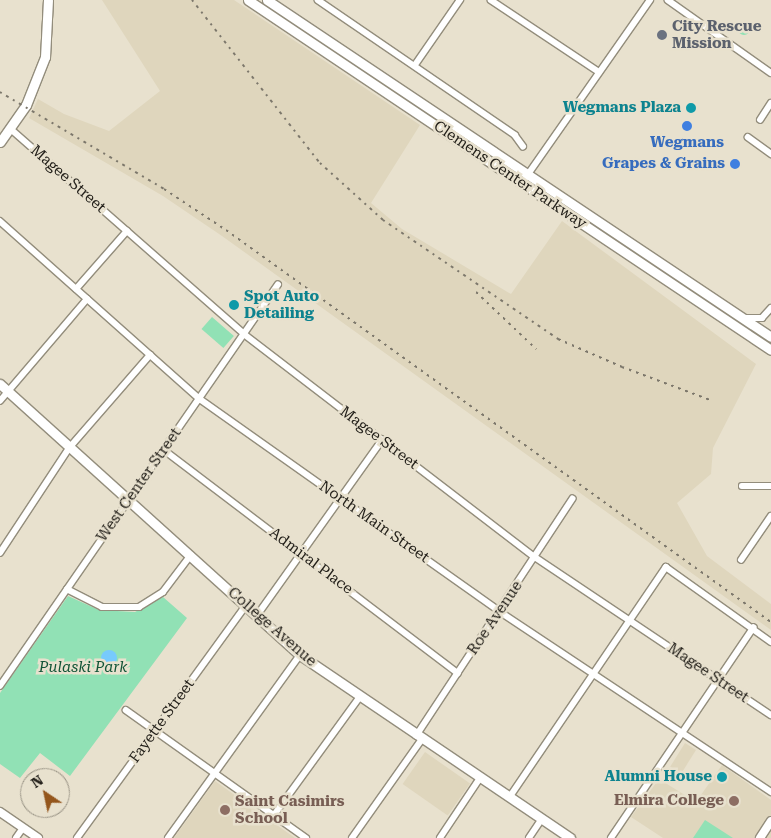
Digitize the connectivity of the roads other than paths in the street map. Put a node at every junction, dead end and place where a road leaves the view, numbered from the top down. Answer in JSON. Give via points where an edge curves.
{"nodes":[{"id":1,"x":48,"y":0,"type":"edge"},
{"id":2,"x":248,"y":0,"type":"edge"},
{"id":3,"x":267,"y":0,"type":"edge"},
{"id":4,"x":318,"y":0,"type":"edge"},
{"id":5,"x":460,"y":0,"type":"edge"},
{"id":6,"x":490,"y":0,"type":"edge"},
{"id":7,"x":650,"y":0,"type":"edge"},
{"id":8,"x":668,"y":0,"type":"edge"},
{"id":9,"x":415,"y":65,"type":"junction"},
{"id":10,"x":599,"y":72,"type":"junction"},
{"id":11,"x":771,"y":73,"type":"edge"},
{"id":12,"x":771,"y":103,"type":"edge"},
{"id":13,"x":760,"y":120,"type":"dead end"},
{"id":14,"x":11,"y":129,"type":"junction"},
{"id":15,"x":748,"y":137,"type":"dead end"},
{"id":16,"x":0,"y":142,"type":"edge"},
{"id":17,"x":523,"y":146,"type":"dead end"},
{"id":18,"x":771,"y":154,"type":"edge"},
{"id":19,"x":529,"y":176,"type":"junction"},
{"id":20,"x":522,"y":183,"type":"junction"},
{"id":21,"x":0,"y":222,"type":"edge"},
{"id":22,"x":127,"y":231,"type":"junction"},
{"id":23,"x":278,"y":284,"type":"dead end"},
{"id":24,"x":76,"y":290,"type":"junction"},
{"id":25,"x":87,"y":299,"type":"junction"},
{"id":26,"x":771,"y":308,"type":"edge"},
{"id":27,"x":742,"y":318,"type":"junction"},
{"id":28,"x":244,"y":334,"type":"junction"},
{"id":29,"x":771,"y":337,"type":"edge"},
{"id":30,"x":771,"y":350,"type":"edge"},
{"id":31,"x":150,"y":355,"type":"junction"},
{"id":32,"x":0,"y":384,"type":"edge"},
{"id":33,"x":7,"y":390,"type":"junction"},
{"id":34,"x":200,"y":399,"type":"junction"},
{"id":35,"x":0,"y":400,"type":"edge"},
{"id":36,"x":382,"y":440,"type":"junction"},
{"id":37,"x":70,"y":447,"type":"junction"},
{"id":38,"x":164,"y":450,"type":"junction"},
{"id":39,"x":742,"y":486,"type":"dead end"},
{"id":40,"x":771,"y":486,"type":"edge"},
{"id":41,"x":340,"y":498,"type":"junction"},
{"id":42,"x":572,"y":499,"type":"dead end"},
{"id":43,"x":129,"y":500,"type":"junction"},
{"id":44,"x":771,"y":516,"type":"edge"},
{"id":45,"x":0,"y":553,"type":"edge"},
{"id":46,"x":301,"y":553,"type":"junction"},
{"id":47,"x":191,"y":555,"type":"junction"},
{"id":48,"x":535,"y":557,"type":"junction"},
{"id":49,"x":741,"y":560,"type":"dead end"},
{"id":50,"x":67,"y":589,"type":"junction"},
{"id":51,"x":246,"y":605,"type":"junction"},
{"id":52,"x":499,"y":611,"type":"junction"},
{"id":53,"x":258,"y":614,"type":"junction"},
{"id":54,"x":630,"y":621,"type":"junction"},
{"id":55,"x":753,"y":628,"type":"junction"},
{"id":56,"x":771,"y":642,"type":"edge"},
{"id":57,"x":300,"y":654,"type":"junction"},
{"id":58,"x":458,"y":673,"type":"junction"},
{"id":59,"x":594,"y":674,"type":"junction"},
{"id":60,"x":718,"y":679,"type":"junction"},
{"id":61,"x":0,"y":686,"type":"edge"},
{"id":62,"x":359,"y":698,"type":"junction"},
{"id":63,"x":126,"y":710,"type":"dead end"},
{"id":64,"x":771,"y":715,"type":"edge"},
{"id":65,"x":155,"y":731,"type":"junction"},
{"id":66,"x":682,"y":733,"type":"junction"},
{"id":67,"x":419,"y":738,"type":"junction"},
{"id":68,"x":215,"y":773,"type":"junction"},
{"id":69,"x":480,"y":778,"type":"junction"},
{"id":70,"x":771,"y":792,"type":"edge"},
{"id":71,"x":510,"y":798,"type":"junction"},
{"id":72,"x":0,"y":812,"type":"edge"},
{"id":73,"x":274,"y":815,"type":"junction"},
{"id":74,"x":542,"y":819,"type":"junction"},
{"id":75,"x":771,"y":822,"type":"edge"},
{"id":76,"x":23,"y":828,"type":"junction"},
{"id":77,"x":16,"y":838,"type":"edge"},
{"id":78,"x":38,"y":838,"type":"edge"},
{"id":79,"x":77,"y":838,"type":"edge"},
{"id":80,"x":168,"y":838,"type":"edge"},
{"id":81,"x":306,"y":838,"type":"edge"},
{"id":82,"x":352,"y":838,"type":"edge"},
{"id":83,"x":440,"y":838,"type":"edge"},
{"id":84,"x":529,"y":838,"type":"edge"},
{"id":85,"x":570,"y":838,"type":"edge"},
{"id":86,"x":611,"y":838,"type":"edge"},
{"id":87,"x":760,"y":838,"type":"edge"}],
"edges":[{"from":1,"to":14,"type":"main road","via":[[46,57],[26,105]]},
{"from":2,"to":20,"type":"main road","name":"Clemens Center Parkway"},
{"from":3,"to":19,"type":"main road","name":"Clemens Center Parkway"},
{"from":4,"to":9,"type":"street"},
{"from":5,"to":9,"type":"street"},
{"from":6,"to":10,"type":"street"},
{"from":7,"to":10,"type":"street"},
{"from":8,"to":11,"type":"street"},
{"from":9,"to":17,"type":"street","via":[[515,135]]},
{"from":10,"to":19,"type":"street"},
{"from":12,"to":13,"type":"street"},
{"from":14,"to":16,"type":"main road"},
{"from":14,"to":22,"type":"street","name":"Magee Street"},
{"from":15,"to":18,"type":"street"},
{"from":19,"to":20,"type":"street"},
{"from":19,"to":27,"type":"main road","name":"Clemens Center Parkway"},
{"from":20,"to":30,"type":"main road","name":"Clemens Center Parkway"},
{"from":21,"to":24,"type":"street","name":"North Main Street"},
{"from":22,"to":24,"type":"street"},
{"from":22,"to":28,"type":"street","name":"Magee Street"},
{"from":23,"to":28,"type":"street","name":"West Center Street"},
{"from":24,"to":25,"type":"street","name":"North Main Street"},
{"from":25,"to":31,"type":"street","name":"North Main Street"},
{"from":25,"to":33,"type":"street"},
{"from":26,"to":27,"type":"street","via":[[757,320]]},
{"from":27,"to":29,"type":"main road","name":"Clemens Center Parkway"},
{"from":28,"to":34,"type":"street","name":"West Center Street"},
{"from":28,"to":36,"type":"street","name":"Magee Street"},
{"from":31,"to":34,"type":"street","name":"North Main Street"},
{"from":31,"to":37,"type":"street"},
{"from":32,"to":33,"type":"main road","name":"College Avenue"},
{"from":33,"to":35,"type":"street"},
{"from":33,"to":37,"type":"main road","name":"College Avenue"},
{"from":34,"to":38,"type":"street","name":"West Center Street"},
{"from":34,"to":41,"type":"street","name":"North Main Street"},
{"from":36,"to":41,"type":"street"},
{"from":36,"to":48,"type":"street","name":"Magee Street"},
{"from":37,"to":43,"type":"main road","name":"College Avenue"},
{"from":37,"to":45,"type":"street"},
{"from":38,"to":43,"type":"street","name":"West Center Street"},
{"from":38,"to":46,"type":"street","name":"Admiral Place"},
{"from":39,"to":40,"type":"street"},
{"from":41,"to":46,"type":"street"},
{"from":41,"to":52,"type":"street","name":"North Main Street"},
{"from":42,"to":48,"type":"street","name":"Roe Avenue"},
{"from":43,"to":47,"type":"main road","name":"College Avenue"},
{"from":43,"to":50,"type":"street","name":"West Center Street"},
{"from":44,"to":49,"type":"street"},
{"from":46,"to":53,"type":"street"},
{"from":46,"to":58,"type":"street","name":"Admiral Place"},
{"from":47,"to":50,"type":"street","via":[[163,592],[139,607],[102,607]]},
{"from":47,"to":51,"type":"main road","name":"College Avenue"},
{"from":48,"to":52,"type":"street","name":"Roe Avenue"},
{"from":48,"to":54,"type":"street","name":"Magee Street"},
{"from":50,"to":61,"type":"street","name":"West Center Street"},
{"from":51,"to":53,"type":"main road","name":"College Avenue"},
{"from":51,"to":65,"type":"street","name":"Fayette Street"},
{"from":52,"to":58,"type":"street","name":"Roe Avenue"},
{"from":52,"to":59,"type":"street","name":"North Main Street"},
{"from":53,"to":57,"type":"main road","name":"College Avenue"},
{"from":54,"to":55,"type":"street","via":[[666,567]]},
{"from":54,"to":59,"type":"street"},
{"from":54,"to":60,"type":"street","name":"Magee Street"},
{"from":55,"to":56,"type":"street"},
{"from":55,"to":60,"type":"street"},
{"from":57,"to":62,"type":"main road","name":"College Avenue"},
{"from":57,"to":68,"type":"street"},
{"from":58,"to":67,"type":"street","name":"Roe Avenue"},
{"from":59,"to":66,"type":"street","name":"North Main Street"},
{"from":59,"to":71,"type":"street"},
{"from":60,"to":64,"type":"street","name":"Magee Street"},
{"from":60,"to":66,"type":"street"},
{"from":62,"to":67,"type":"main road","name":"College Avenue"},
{"from":62,"to":73,"type":"street"},
{"from":63,"to":65,"type":"street"},
{"from":65,"to":68,"type":"street"},
{"from":65,"to":79,"type":"street","name":"Fayette Street"},
{"from":66,"to":70,"type":"street","name":"North Main Street"},
{"from":66,"to":86,"type":"street"},
{"from":67,"to":69,"type":"main road","name":"College Avenue"},
{"from":67,"to":82,"type":"street","name":"Roe Avenue"},
{"from":68,"to":73,"type":"street"},
{"from":68,"to":80,"type":"street"},
{"from":69,"to":71,"type":"main road","name":"College Avenue"},
{"from":69,"to":83,"type":"street"},
{"from":71,"to":74,"type":"main road","name":"College Avenue"},
{"from":72,"to":76,"type":"street"},
{"from":73,"to":81,"type":"street"},
{"from":74,"to":84,"type":"street"},
{"from":74,"to":85,"type":"main road","name":"College Avenue"},
{"from":75,"to":87,"type":"street"},
{"from":76,"to":77,"type":"street"},
{"from":76,"to":78,"type":"street"}]}
